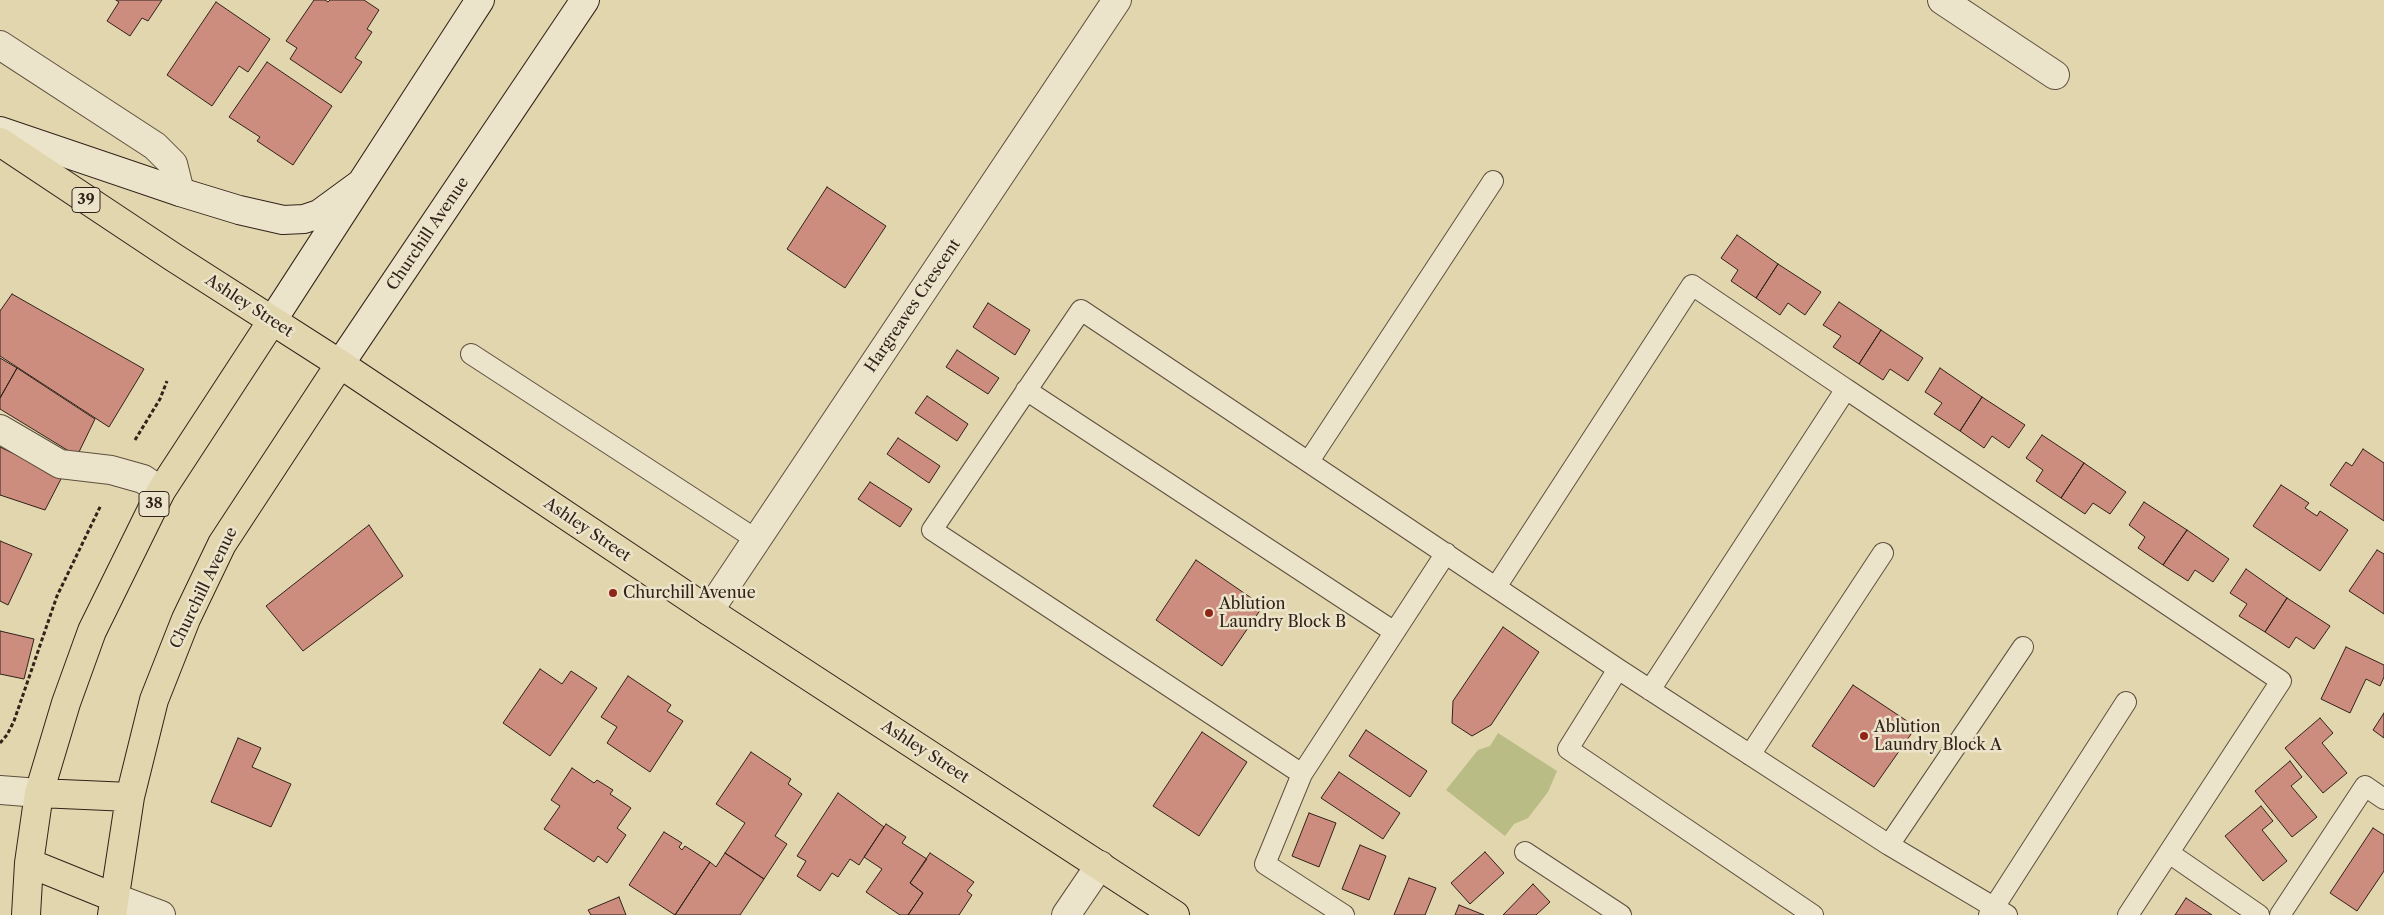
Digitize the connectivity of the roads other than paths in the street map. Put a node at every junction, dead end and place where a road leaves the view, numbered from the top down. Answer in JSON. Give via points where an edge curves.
{"nodes":[{"id":1,"x":480,"y":0,"type":"edge"},
{"id":2,"x":585,"y":0,"type":"edge"},
{"id":3,"x":1116,"y":0,"type":"edge"},
{"id":4,"x":1942,"y":0,"type":"edge"},
{"id":5,"x":0,"y":45,"type":"edge"},
{"id":6,"x":2055,"y":75,"type":"dead end"},
{"id":7,"x":0,"y":131,"type":"edge"},
{"id":8,"x":0,"y":142,"type":"edge"},
{"id":9,"x":1493,"y":181,"type":"dead end"},
{"id":10,"x":360,"y":184,"type":"junction"},
{"id":11,"x":180,"y":192,"type":"junction"},
{"id":12,"x":272,"y":321,"type":"junction"},
{"id":13,"x":471,"y":354,"type":"dead end"},
{"id":14,"x":340,"y":364,"type":"junction"},
{"id":15,"x":1846,"y":389,"type":"junction"},
{"id":16,"x":1026,"y":390,"type":"junction"},
{"id":17,"x":0,"y":429,"type":"edge"},
{"id":18,"x":1309,"y":461,"type":"junction"},
{"id":19,"x":161,"y":491,"type":"junction"},
{"id":20,"x":757,"y":540,"type":"junction"},
{"id":21,"x":1446,"y":553,"type":"junction"},
{"id":22,"x":1883,"y":553,"type":"dead end"},
{"id":23,"x":1496,"y":587,"type":"junction"},
{"id":24,"x":709,"y":611,"type":"junction"},
{"id":25,"x":1393,"y":631,"type":"junction"},
{"id":26,"x":2024,"y":647,"type":"dead end"},
{"id":27,"x":1618,"y":669,"type":"junction"},
{"id":28,"x":1650,"y":690,"type":"junction"},
{"id":29,"x":2126,"y":702,"type":"dead end"},
{"id":30,"x":1750,"y":755,"type":"junction"},
{"id":31,"x":1302,"y":774,"type":"junction"},
{"id":32,"x":0,"y":790,"type":"edge"},
{"id":33,"x":39,"y":793,"type":"junction"},
{"id":34,"x":130,"y":797,"type":"junction"},
{"id":35,"x":2384,"y":799,"type":"edge"},
{"id":36,"x":1890,"y":845,"type":"junction"},
{"id":37,"x":1524,"y":852,"type":"dead end"},
{"id":38,"x":2169,"y":853,"type":"junction"},
{"id":39,"x":29,"y":863,"type":"junction"},
{"id":40,"x":1100,"y":865,"type":"junction"},
{"id":41,"x":112,"y":906,"type":"edge"},
{"id":42,"x":1996,"y":913,"type":"edge"},
{"id":43,"x":26,"y":915,"type":"edge"},
{"id":44,"x":161,"y":915,"type":"edge"},
{"id":45,"x":1066,"y":915,"type":"edge"},
{"id":46,"x":1175,"y":915,"type":"edge"},
{"id":47,"x":1344,"y":915,"type":"edge"},
{"id":48,"x":1621,"y":915,"type":"edge"},
{"id":49,"x":1813,"y":915,"type":"edge"},
{"id":50,"x":2128,"y":915,"type":"edge"},
{"id":51,"x":2259,"y":915,"type":"edge"},
{"id":52,"x":2280,"y":915,"type":"edge"}],
"edges":[{"from":1,"to":10,"type":"street","number":"38"},
{"from":2,"to":14,"type":"street","name":"Churchill Avenue"},
{"from":3,"to":20,"type":"street","name":"Hargreaves Crescent"},
{"from":4,"to":6,"type":"street"},
{"from":5,"to":11,"type":"street","via":[[156,146],[173,164]]},
{"from":7,"to":11,"type":"street"},
{"from":8,"to":12,"type":"main road","name":"Ashley Street","number":"39"},
{"from":9,"to":18,"type":"lane"},
{"from":10,"to":11,"type":"street","via":[[326,210],[311,218],[296,220],[262,216]]},
{"from":10,"to":12,"type":"street","number":"38"},
{"from":12,"to":14,"type":"main road","name":"Ashley Street","number":"39"},
{"from":12,"to":19,"type":"main road","number":"38"},
{"from":13,"to":20,"type":"lane"},
{"from":14,"to":24,"type":"main road","name":"Ashley Street"},
{"from":14,"to":34,"type":"main road","name":"Churchill Avenue","via":[[222,544],[190,610],[154,700]]},
{"from":15,"to":23,"type":"lane","via":[[1692,285]]},
{"from":15,"to":28,"type":"lane"},
{"from":15,"to":38,"type":"lane","via":[[2281,681]]},
{"from":16,"to":18,"type":"lane","via":[[1081,310]]},
{"from":16,"to":25,"type":"lane"},
{"from":16,"to":31,"type":"lane","via":[[932,530]]},
{"from":17,"to":19,"type":"street","via":[[60,464],[118,472],[143,479]]},
{"from":18,"to":21,"type":"lane"},
{"from":19,"to":33,"type":"main road","number":"38","via":[[92,631],[66,702]]},
{"from":20,"to":24,"type":"street","name":"Hargreaves Crescent"},
{"from":21,"to":23,"type":"lane"},
{"from":21,"to":25,"type":"lane"},
{"from":22,"to":30,"type":"lane"},
{"from":23,"to":27,"type":"lane"},
{"from":24,"to":40,"type":"main road","name":"Ashley Street"},
{"from":25,"to":31,"type":"lane"},
{"from":26,"to":36,"type":"lane"},
{"from":27,"to":28,"type":"lane"},
{"from":27,"to":49,"type":"lane","via":[[1568,749]]},
{"from":28,"to":30,"type":"lane"},
{"from":29,"to":42,"type":"lane"},
{"from":30,"to":36,"type":"lane"},
{"from":31,"to":47,"type":"lane","via":[[1265,864]]},
{"from":32,"to":33,"type":"street"},
{"from":33,"to":34,"type":"main road"},
{"from":33,"to":39,"type":"main road","number":"38"},
{"from":34,"to":41,"type":"main road","name":"Churchill Avenue"},
{"from":35,"to":52,"type":"lane","via":[[2365,786]]},
{"from":36,"to":42,"type":"lane"},
{"from":37,"to":48,"type":"lane"},
{"from":38,"to":50,"type":"lane"},
{"from":38,"to":51,"type":"lane"},
{"from":39,"to":41,"type":"main road"},
{"from":39,"to":43,"type":"main road","number":"38"},
{"from":40,"to":45,"type":"street"},
{"from":40,"to":46,"type":"main road","name":"Ashley Street"},
{"from":41,"to":44,"type":"street"}]}
